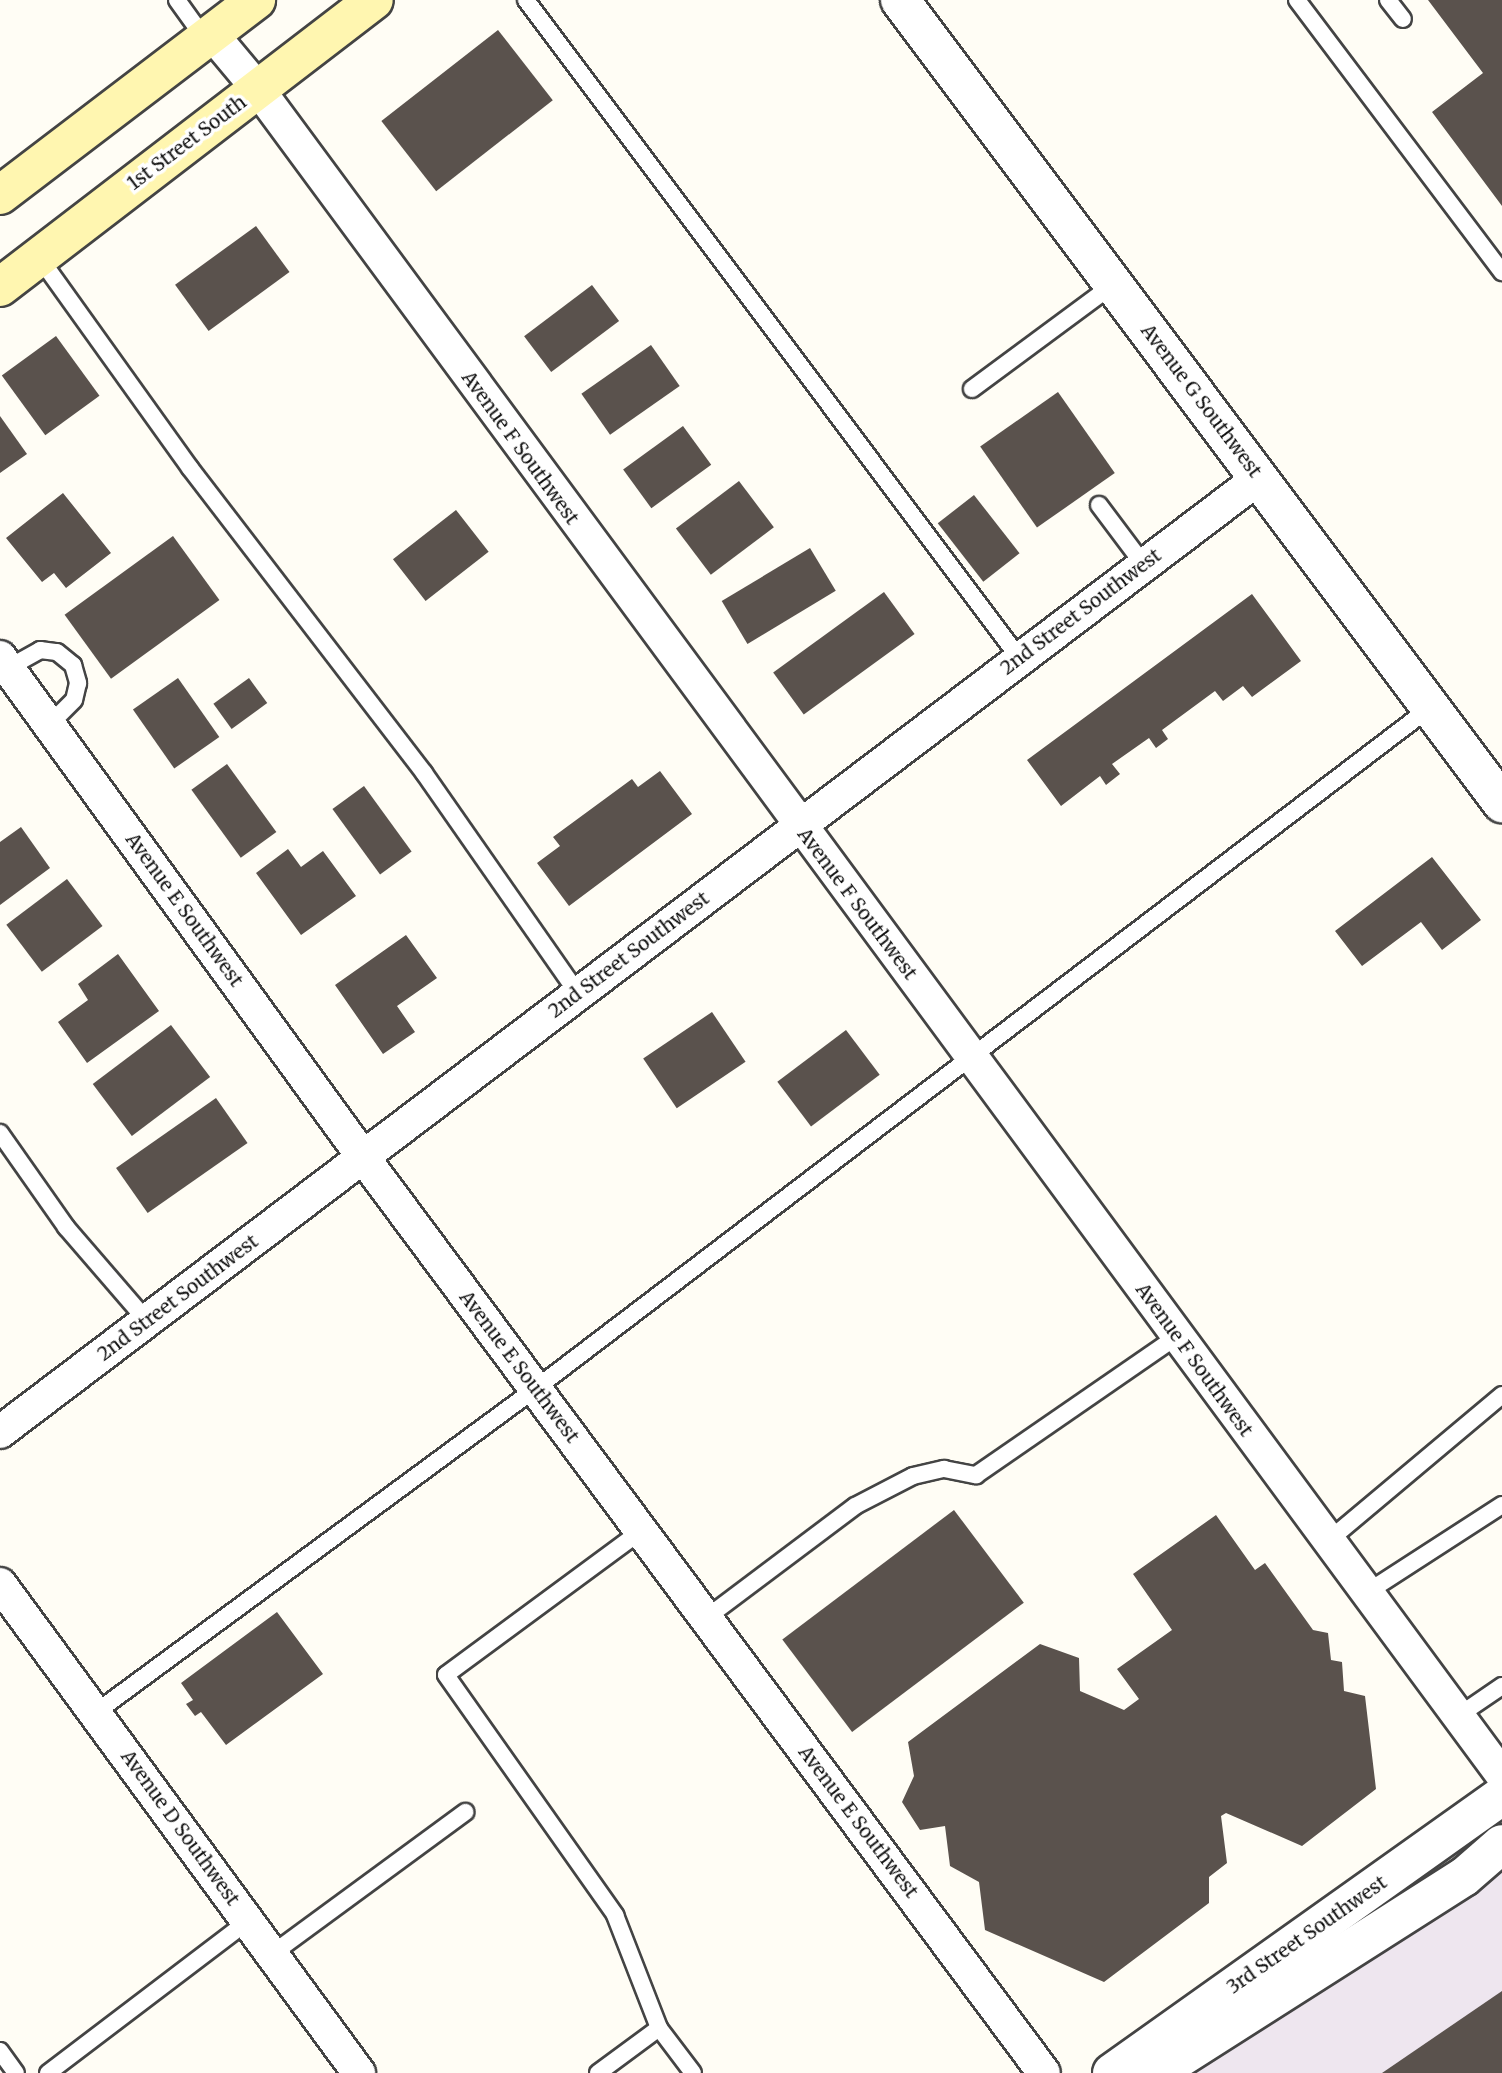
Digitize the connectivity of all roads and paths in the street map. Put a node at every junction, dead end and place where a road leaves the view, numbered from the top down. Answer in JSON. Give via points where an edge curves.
{"nodes":[{"id":1,"x":177,"y":0,"type":"edge"},
{"id":2,"x":256,"y":0,"type":"edge"},
{"id":3,"x":374,"y":0,"type":"edge"},
{"id":4,"x":526,"y":0,"type":"edge"},
{"id":5,"x":900,"y":0,"type":"edge"},
{"id":6,"x":1297,"y":0,"type":"edge"},
{"id":7,"x":1388,"y":0,"type":"edge"},
{"id":8,"x":1403,"y":19,"type":"dead end"},
{"id":9,"x":208,"y":36,"type":"junction"},
{"id":10,"x":258,"y":89,"type":"junction"},
{"id":11,"x":0,"y":195,"type":"edge"},
{"id":12,"x":39,"y":257,"type":"junction"},
{"id":13,"x":1502,"y":272,"type":"edge"},
{"id":14,"x":2,"y":283,"type":"edge"},
{"id":15,"x":1114,"y":284,"type":"junction"},
{"id":16,"x":972,"y":389,"type":"dead end"},
{"id":17,"x":1259,"y":478,"type":"junction"},
{"id":18,"x":1099,"y":505,"type":"dead end"},
{"id":19,"x":1144,"y":565,"type":"junction"},
{"id":20,"x":1020,"y":659,"type":"junction"},
{"id":21,"x":4,"y":663,"type":"edge"},
{"id":22,"x":1431,"y":707,"type":"junction"},
{"id":23,"x":49,"y":725,"type":"junction"},
{"id":24,"x":1502,"y":803,"type":"edge"},
{"id":25,"x":799,"y":826,"type":"junction"},
{"id":26,"x":578,"y":994,"type":"junction"},
{"id":27,"x":974,"y":1058,"type":"junction"},
{"id":28,"x":0,"y":1133,"type":"edge"},
{"id":29,"x":363,"y":1157,"type":"junction"},
{"id":30,"x":147,"y":1321,"type":"junction"},
{"id":31,"x":1175,"y":1337,"type":"junction"},
{"id":32,"x":535,"y":1389,"type":"junction"},
{"id":33,"x":1502,"y":1395,"type":"edge"},
{"id":34,"x":0,"y":1432,"type":"edge"},
{"id":35,"x":1502,"y":1505,"type":"edge"},
{"id":36,"x":641,"y":1531,"type":"junction"},
{"id":37,"x":1328,"y":1541,"type":"junction"},
{"id":38,"x":0,"y":1584,"type":"edge"},
{"id":39,"x":1366,"y":1593,"type":"junction"},
{"id":40,"x":706,"y":1618,"type":"junction"},
{"id":41,"x":1502,"y":1686,"type":"edge"},
{"id":42,"x":95,"y":1713,"type":"junction"},
{"id":43,"x":1458,"y":1716,"type":"junction"},
{"id":44,"x":1502,"y":1775,"type":"edge"},
{"id":45,"x":1502,"y":1796,"type":"edge"},
{"id":46,"x":465,"y":1812,"type":"dead end"},
{"id":47,"x":1502,"y":1844,"type":"edge"},
{"id":48,"x":248,"y":1921,"type":"junction"},
{"id":49,"x":272,"y":1954,"type":"junction"},
{"id":50,"x":659,"y":2028,"type":"junction"},
{"id":51,"x":0,"y":2051,"type":"edge"},
{"id":52,"x":16,"y":2073,"type":"edge"},
{"id":53,"x":48,"y":2073,"type":"edge"},
{"id":54,"x":359,"y":2073,"type":"edge"},
{"id":55,"x":598,"y":2073,"type":"edge"},
{"id":56,"x":693,"y":2073,"type":"edge"},
{"id":57,"x":1044,"y":2073,"type":"edge"},
{"id":58,"x":1112,"y":2073,"type":"edge"},
{"id":59,"x":1156,"y":2073,"type":"edge"}],
"edges":[{"from":1,"to":9,"type":"lane"},
{"from":2,"to":9,"type":"main road"},
{"from":3,"to":10,"type":"main road","name":"1st Street South"},
{"from":4,"to":20,"type":"lane"},
{"from":5,"to":15,"type":"street","name":"Avenue G Southwest"},
{"from":6,"to":13,"type":"lane"},
{"from":7,"to":8,"type":"lane"},
{"from":9,"to":10,"type":"street","name":"Avenue F Southwest"},
{"from":9,"to":11,"type":"main road"},
{"from":10,"to":12,"type":"main road","name":"1st Street South"},
{"from":10,"to":25,"type":"street","name":"Avenue F Southwest"},
{"from":12,"to":14,"type":"main road","name":"1st Street South"},
{"from":12,"to":26,"type":"lane","via":[[190,468],[424,773]]},
{"from":15,"to":16,"type":"lane"},
{"from":15,"to":17,"type":"street","name":"Avenue G Southwest"},
{"from":17,"to":19,"type":"street","name":"2nd Street Southwest"},
{"from":17,"to":22,"type":"street","name":"Avenue G Southwest"},
{"from":18,"to":19,"type":"lane"},
{"from":19,"to":20,"type":"street","name":"2nd Street Southwest"},
{"from":20,"to":25,"type":"street","name":"2nd Street Southwest"},
{"from":21,"to":23,"type":"street","name":"Avenue E Southwest"},
{"from":21,"to":23,"type":"lane","via":[[40,650],[57,652],[73,665],[78,683],[74,700]]},
{"from":22,"to":24,"type":"street","name":"Avenue G Southwest"},
{"from":22,"to":27,"type":"lane"},
{"from":23,"to":29,"type":"street","name":"Avenue E Southwest"},
{"from":25,"to":26,"type":"street","name":"2nd Street Southwest"},
{"from":25,"to":27,"type":"street","name":"Avenue F Southwest"},
{"from":26,"to":29,"type":"street","name":"2nd Street Southwest"},
{"from":27,"to":31,"type":"street","name":"Avenue F Southwest"},
{"from":27,"to":32,"type":"lane"},
{"from":28,"to":30,"type":"lane","via":[[66,1227]]},
{"from":29,"to":30,"type":"street","name":"2nd Street Southwest"},
{"from":29,"to":32,"type":"street","name":"Avenue E Southwest"},
{"from":30,"to":34,"type":"street","name":"2nd Street Southwest"},
{"from":31,"to":37,"type":"street","name":"Avenue F Southwest"},
{"from":31,"to":40,"type":"lane","via":[[976,1475],[944,1469],[913,1476],[855,1506]]},
{"from":32,"to":36,"type":"street","name":"Avenue E Southwest"},
{"from":32,"to":42,"type":"lane"},
{"from":33,"to":37,"type":"lane"},
{"from":35,"to":39,"type":"lane"},
{"from":36,"to":40,"type":"street","name":"Avenue E Southwest"},
{"from":36,"to":50,"type":"lane","via":[[446,1675],[615,1915]]},
{"from":37,"to":39,"type":"street","name":"Avenue F Southwest"},
{"from":38,"to":42,"type":"street","name":"Avenue D Southwest"},
{"from":39,"to":43,"type":"street","name":"Avenue F Southwest"},
{"from":40,"to":57,"type":"street","name":"Avenue E Southwest"},
{"from":41,"to":43,"type":"lane"},
{"from":42,"to":48,"type":"street","name":"Avenue D Southwest"},
{"from":43,"to":44,"type":"street","name":"Avenue F Southwest"},
{"from":45,"to":58,"type":"street","name":"3rd Street Southwest"},
{"from":46,"to":49,"type":"lane"},
{"from":47,"to":59,"type":"street","name":"3rd Street Southwest","via":[[1464,1877]]},
{"from":48,"to":49,"type":"street","name":"Avenue D Southwest"},
{"from":48,"to":53,"type":"lane"},
{"from":49,"to":54,"type":"street","name":"Avenue D Southwest"},
{"from":50,"to":55,"type":"lane"},
{"from":50,"to":56,"type":"lane"},
{"from":51,"to":52,"type":"lane"}]}
